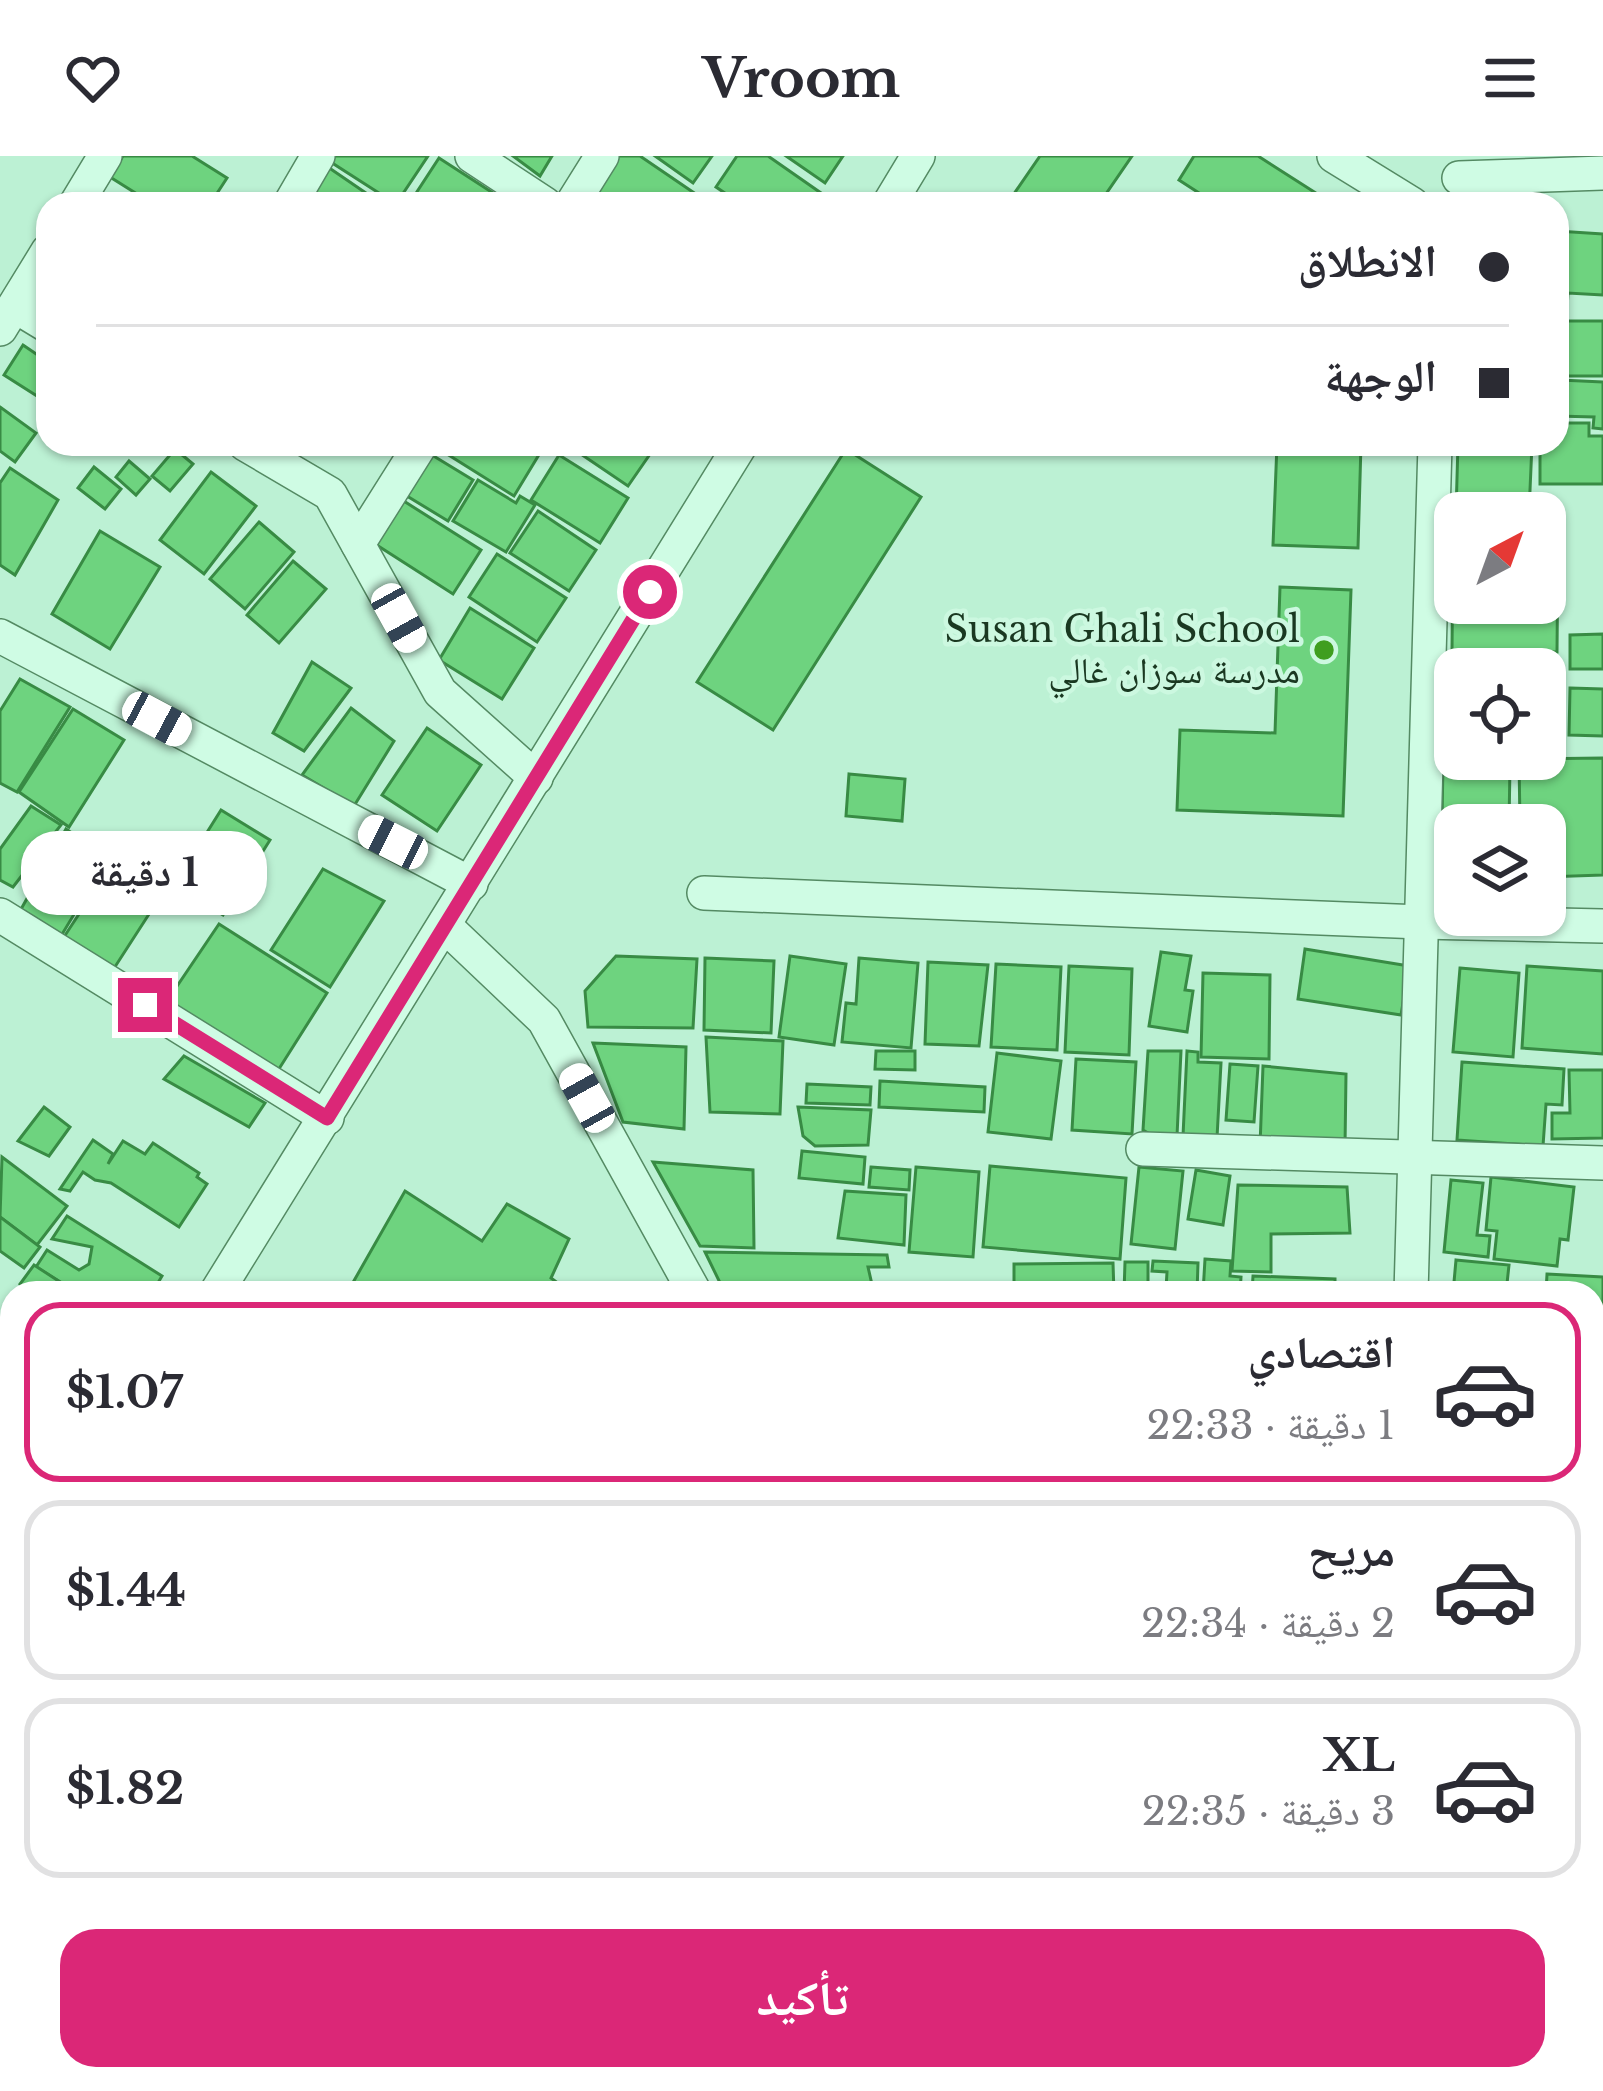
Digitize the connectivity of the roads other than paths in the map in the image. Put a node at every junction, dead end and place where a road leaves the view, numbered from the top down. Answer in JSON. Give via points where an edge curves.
{"nodes":[{"id":1,"x":106,"y":156,"type":"edge"},
{"id":2,"x":318,"y":156,"type":"edge"},
{"id":3,"x":472,"y":156,"type":"edge"},
{"id":4,"x":602,"y":156,"type":"edge"},
{"id":5,"x":918,"y":156,"type":"edge"},
{"id":6,"x":1334,"y":156,"type":"edge"},
{"id":7,"x":1603,"y":173,"type":"edge"},
{"id":8,"x":1458,"y":179,"type":"edge"},
{"id":9,"x":84,"y":192,"type":"edge"},
{"id":10,"x":297,"y":192,"type":"edge"},
{"id":11,"x":527,"y":192,"type":"edge"},
{"id":12,"x":580,"y":192,"type":"edge"},
{"id":13,"x":896,"y":192,"type":"edge"},
{"id":14,"x":1392,"y":192,"type":"edge"},
{"id":15,"x":36,"y":271,"type":"edge"},
{"id":16,"x":8,"y":317,"type":"edge"},
{"id":17,"x":265,"y":456,"type":"edge"},
{"id":18,"x":413,"y":456,"type":"edge"},
{"id":19,"x":734,"y":456,"type":"edge"},
{"id":20,"x":1435,"y":456,"type":"edge"},
{"id":21,"x":358,"y":544,"type":"junction"},
{"id":22,"x":0,"y":637,"type":"edge"},
{"id":23,"x":536,"y":778,"type":"junction"},
{"id":24,"x":471,"y":884,"type":"junction"},
{"id":25,"x":704,"y":893,"type":"dead end"},
{"id":26,"x":0,"y":915,"type":"edge"},
{"id":27,"x":1421,"y":922,"type":"junction"},
{"id":28,"x":445,"y":926,"type":"junction"},
{"id":29,"x":1603,"y":926,"type":"edge"},
{"id":30,"x":327,"y":1118,"type":"junction"},
{"id":31,"x":1143,"y":1149,"type":"dead end"},
{"id":32,"x":1415,"y":1159,"type":"junction"},
{"id":33,"x":1603,"y":1163,"type":"edge"},
{"id":34,"x":224,"y":1281,"type":"edge"},
{"id":35,"x":688,"y":1281,"type":"edge"},
{"id":36,"x":1411,"y":1281,"type":"edge"}],
"edges":[{"from":1,"to":9,"type":"street"},
{"from":2,"to":10,"type":"street"},
{"from":3,"to":11,"type":"street"},
{"from":4,"to":12,"type":"street"},
{"from":5,"to":13,"type":"street"},
{"from":6,"to":14,"type":"street"},
{"from":7,"to":8,"type":"street"},
{"from":15,"to":16,"type":"street"},
{"from":17,"to":21,"type":"street","via":[[330,494]]},
{"from":18,"to":21,"type":"street"},
{"from":19,"to":23,"type":"street"},
{"from":20,"to":27,"type":"street"},
{"from":21,"to":23,"type":"street","via":[[440,692]]},
{"from":22,"to":24,"type":"street"},
{"from":23,"to":24,"type":"street"},
{"from":24,"to":28,"type":"street"},
{"from":25,"to":27,"type":"street"},
{"from":26,"to":30,"type":"street"},
{"from":27,"to":29,"type":"street"},
{"from":27,"to":32,"type":"street"},
{"from":28,"to":30,"type":"street"},
{"from":28,"to":35,"type":"street","via":[[544,1020]]},
{"from":30,"to":34,"type":"street"},
{"from":31,"to":32,"type":"street"},
{"from":32,"to":33,"type":"street"},
{"from":32,"to":36,"type":"street"}]}
